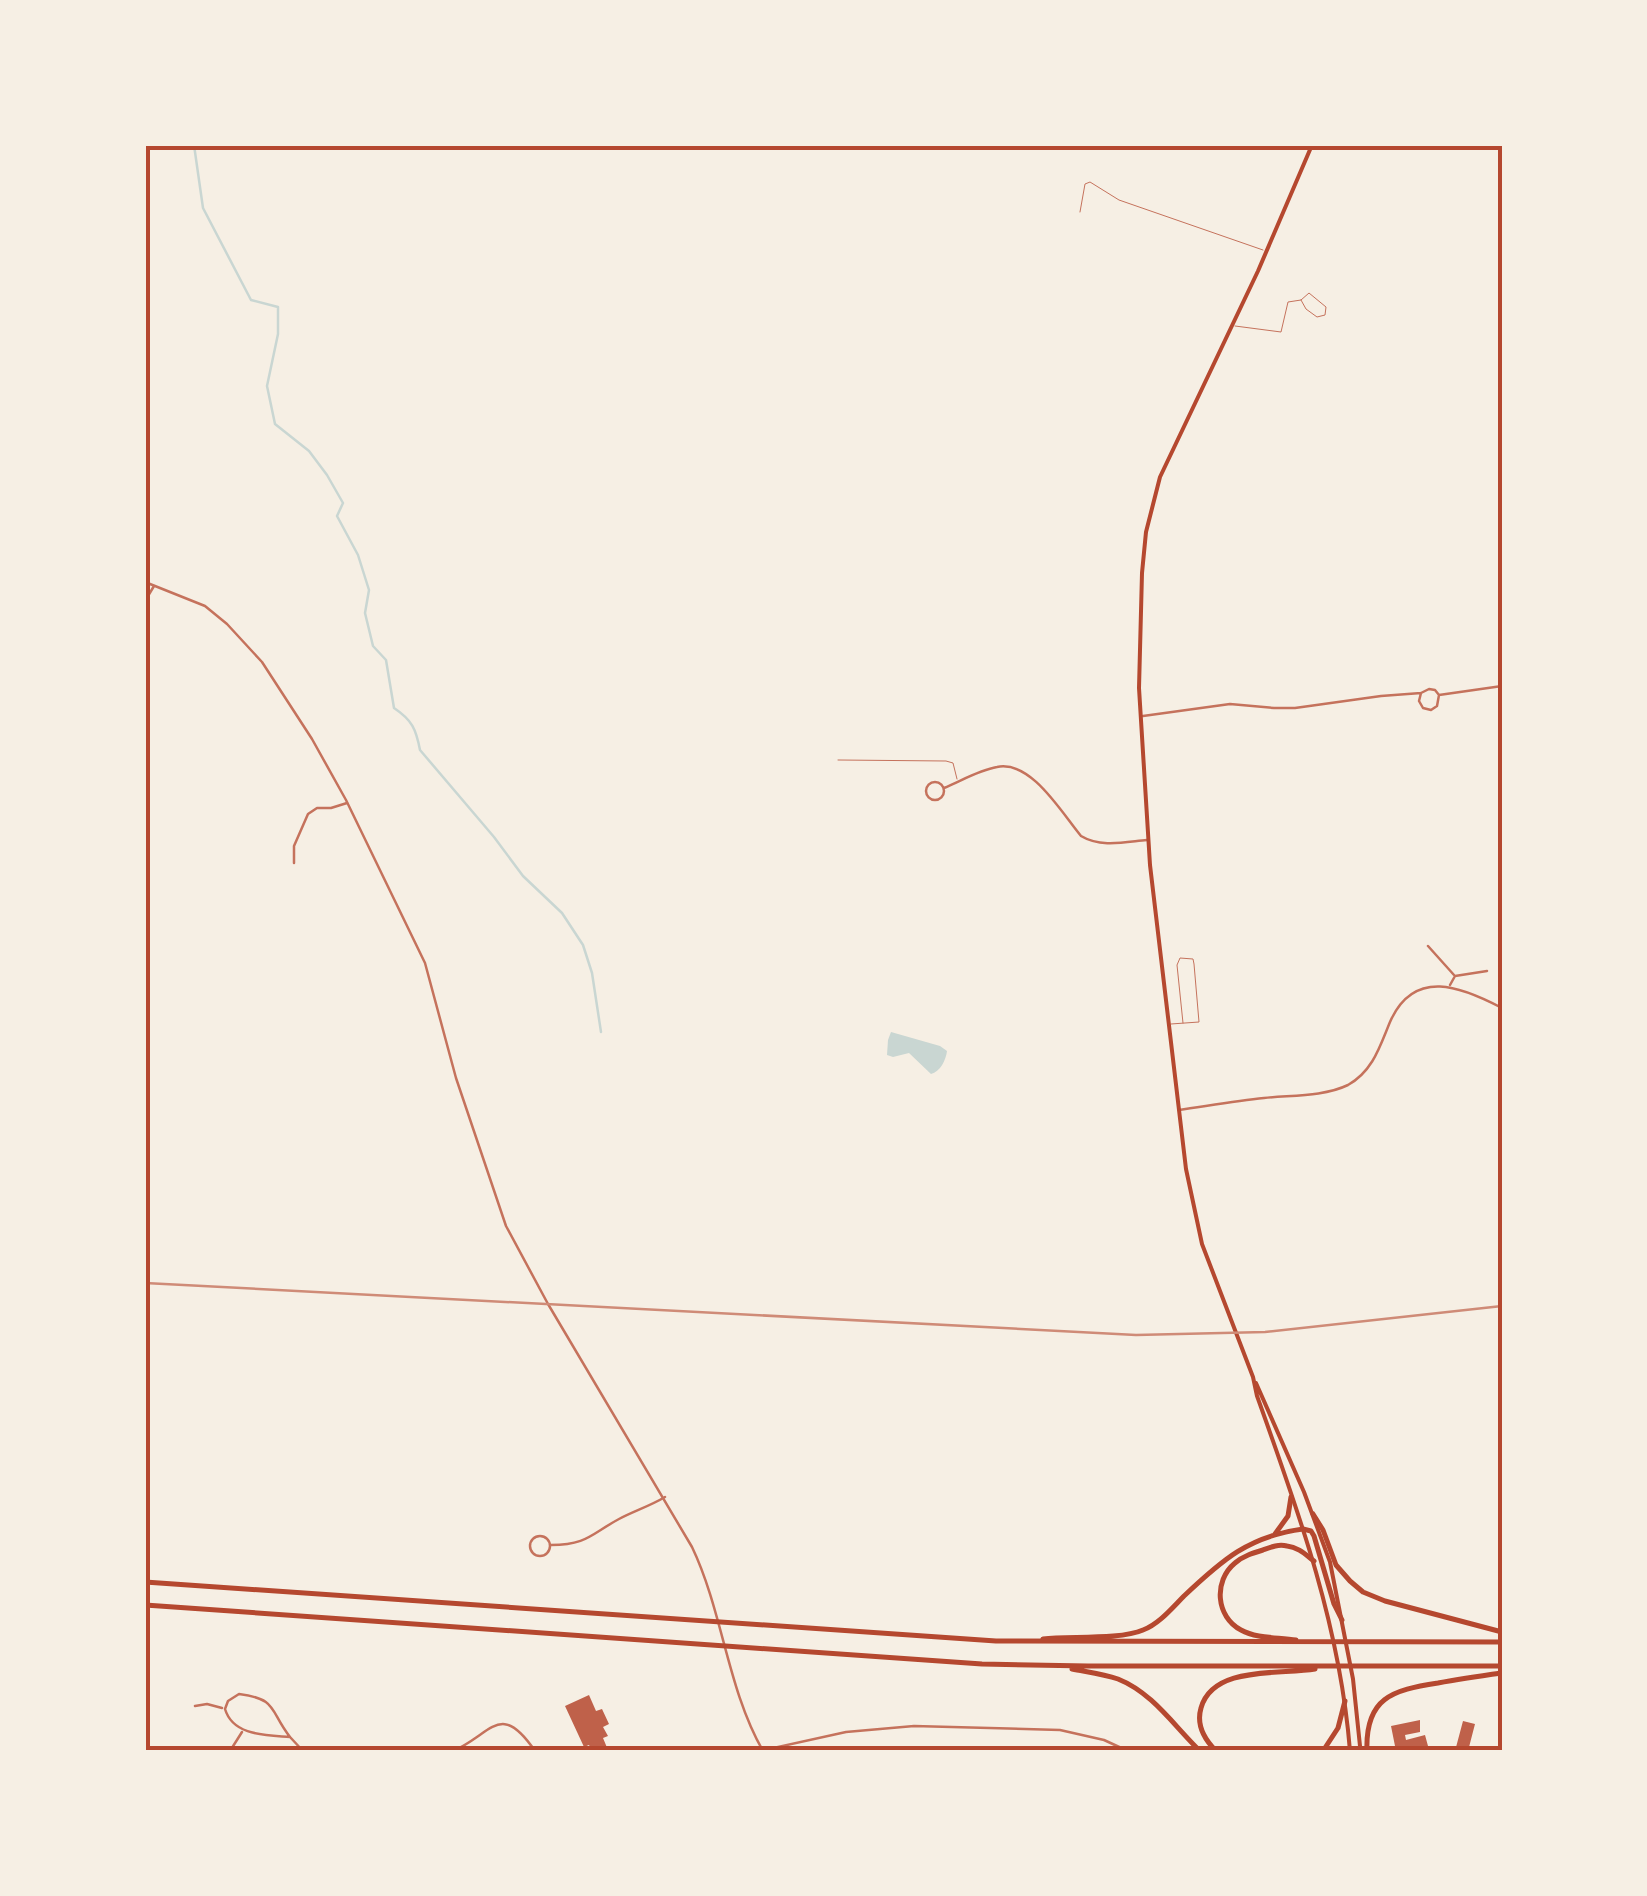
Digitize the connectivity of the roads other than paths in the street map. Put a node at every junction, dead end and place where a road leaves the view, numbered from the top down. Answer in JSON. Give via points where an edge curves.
{"nodes":[{"id":1,"x":1312,"y":145,"type":"edge"},
{"id":2,"x":1080,"y":212,"type":"dead end"},
{"id":3,"x":1267,"y":252,"type":"junction"},
{"id":4,"x":1300,"y":300,"type":"junction"},
{"id":5,"x":1231,"y":326,"type":"junction"},
{"id":6,"x":145,"y":582,"type":"edge"},
{"id":7,"x":154,"y":586,"type":"junction"},
{"id":8,"x":145,"y":601,"type":"edge"},
{"id":9,"x":1502,"y":686,"type":"edge"},
{"id":10,"x":1421,"y":693,"type":"junction"},
{"id":11,"x":1439,"y":695,"type":"junction"},
{"id":12,"x":1141,"y":716,"type":"junction"},
{"id":13,"x":838,"y":760,"type":"dead end"},
{"id":14,"x":958,"y":782,"type":"junction"},
{"id":15,"x":944,"y":788,"type":"dead end"},
{"id":16,"x":347,"y":803,"type":"junction"},
{"id":17,"x":1149,"y":840,"type":"junction"},
{"id":18,"x":294,"y":863,"type":"dead end"},
{"id":19,"x":1428,"y":946,"type":"dead end"},
{"id":20,"x":1487,"y":971,"type":"dead end"},
{"id":21,"x":1454,"y":976,"type":"junction"},
{"id":22,"x":1450,"y":986,"type":"junction"},
{"id":23,"x":1502,"y":1008,"type":"edge"},
{"id":24,"x":1182,"y":1023,"type":"junction"},
{"id":25,"x":1168,"y":1024,"type":"junction"},
{"id":26,"x":1178,"y":1110,"type":"junction"},
{"id":27,"x":1252,"y":1377,"type":"junction"},
{"id":28,"x":1280,"y":1436,"type":"junction"},
{"id":29,"x":1272,"y":1440,"type":"junction"},
{"id":30,"x":665,"y":1497,"type":"junction"},
{"id":31,"x":1292,"y":1497,"type":"junction"},
{"id":32,"x":1313,"y":1514,"type":"junction"},
{"id":33,"x":1304,"y":1529,"type":"junction"},
{"id":34,"x":1272,"y":1538,"type":"junction"},
{"id":35,"x":551,"y":1545,"type":"junction"},
{"id":36,"x":1314,"y":1561,"type":"junction"},
{"id":37,"x":145,"y":1582,"type":"edge"},
{"id":38,"x":145,"y":1605,"type":"edge"},
{"id":39,"x":1342,"y":1620,"type":"junction"},
{"id":40,"x":1502,"y":1632,"type":"edge"},
{"id":41,"x":1020,"y":1642,"type":"junction"},
{"id":42,"x":1319,"y":1642,"type":"junction"},
{"id":43,"x":1502,"y":1642,"type":"edge"},
{"id":44,"x":1054,"y":1666,"type":"junction"},
{"id":45,"x":1332,"y":1666,"type":"junction"},
{"id":46,"x":1502,"y":1669,"type":"edge"},
{"id":47,"x":1345,"y":1701,"type":"junction"},
{"id":48,"x":194,"y":1706,"type":"dead end"},
{"id":49,"x":225,"y":1709,"type":"junction"},
{"id":50,"x":243,"y":1730,"type":"junction"},
{"id":51,"x":290,"y":1737,"type":"junction"},
{"id":52,"x":1362,"y":1750,"type":"edge"},
{"id":53,"x":230,"y":1751,"type":"edge"},
{"id":54,"x":303,"y":1751,"type":"edge"},
{"id":55,"x":453,"y":1751,"type":"edge"},
{"id":56,"x":535,"y":1751,"type":"edge"},
{"id":57,"x":762,"y":1751,"type":"edge"},
{"id":58,"x":1128,"y":1751,"type":"edge"},
{"id":59,"x":1200,"y":1751,"type":"edge"},
{"id":60,"x":1216,"y":1751,"type":"edge"},
{"id":61,"x":1322,"y":1751,"type":"edge"},
{"id":62,"x":1350,"y":1751,"type":"edge"}],
"edges":[{"from":1,"to":3,"type":"main road"},
{"from":2,"to":3,"type":"lane","via":[[1087,181],[1120,200]]},
{"from":3,"to":5,"type":"main road"},
{"from":4,"to":4,"type":"lane","via":[[1310,294],[1326,306],[1326,316],[1317,317]]},
{"from":4,"to":5,"type":"lane","via":[[1288,302],[1281,332]]},
{"from":5,"to":12,"type":"main road","via":[[1156,490],[1146,532]]},
{"from":6,"to":7,"type":"street"},
{"from":7,"to":8,"type":"street"},
{"from":7,"to":16,"type":"street","via":[[205,606],[262,662]]},
{"from":9,"to":11,"type":"street"},
{"from":10,"to":11,"type":"street"},
{"from":10,"to":11,"type":"street","via":[[1420,704],[1429,710]]},
{"from":10,"to":12,"type":"street"},
{"from":12,"to":17,"type":"main road"},
{"from":13,"to":14,"type":"lane","via":[[946,761],[953,763]]},
{"from":14,"to":15,"type":"street"},
{"from":14,"to":17,"type":"street","via":[[1000,766],[1019,768],[1086,839]]},
{"from":16,"to":18,"type":"street","via":[[308,814]]},
{"from":16,"to":30,"type":"street","via":[[425,963],[503,1218]]},
{"from":17,"to":25,"type":"main road"},
{"from":19,"to":21,"type":"street"},
{"from":20,"to":21,"type":"street"},
{"from":21,"to":22,"type":"street"},
{"from":22,"to":23,"type":"street"},
{"from":22,"to":26,"type":"street","via":[[1408,996],[1374,1060],[1351,1083]]},
{"from":24,"to":24,"type":"lane","via":[[1200,1022],[1190,958],[1177,965]]},
{"from":24,"to":25,"type":"lane"},
{"from":25,"to":26,"type":"main road"},
{"from":26,"to":27,"type":"main road","via":[[1198,1228]]},
{"from":27,"to":28,"type":"main road"},
{"from":27,"to":29,"type":"main road"},
{"from":28,"to":29,"type":"main road"},
{"from":28,"to":32,"type":"main road"},
{"from":29,"to":31,"type":"main road"},
{"from":30,"to":35,"type":"street","via":[[582,1541]]},
{"from":30,"to":57,"type":"street","via":[[696,1554]]},
{"from":31,"to":33,"type":"main road"},
{"from":31,"to":34,"type":"highway"},
{"from":32,"to":39,"type":"main road"},
{"from":32,"to":40,"type":"highway","via":[[1336,1565],[1363,1592]]},
{"from":33,"to":34,"type":"highway"},
{"from":33,"to":36,"type":"main road"},
{"from":33,"to":39,"type":"highway","via":[[1314,1536]]},
{"from":34,"to":41,"type":"highway","via":[[1228,1556],[1142,1630]]},
{"from":35,"to":35,"type":"street","via":[[540,1535],[530,1546],[541,1556]]},
{"from":36,"to":42,"type":"highway","via":[[1286,1546],[1249,1554],[1226,1572],[1220,1597],[1228,1619],[1245,1632]]},
{"from":36,"to":47,"type":"main road"},
{"from":37,"to":41,"type":"highway"},
{"from":38,"to":44,"type":"highway"},
{"from":39,"to":52,"type":"main road"},
{"from":41,"to":42,"type":"highway"},
{"from":42,"to":43,"type":"highway"},
{"from":44,"to":45,"type":"highway"},
{"from":44,"to":59,"type":"highway","via":[[1110,1676],[1135,1688]]},
{"from":45,"to":46,"type":"highway"},
{"from":45,"to":60,"type":"highway","via":[[1218,1685],[1200,1716]]},
{"from":46,"to":52,"type":"highway","via":[[1392,1693],[1371,1718]]},
{"from":47,"to":61,"type":"highway"},
{"from":47,"to":62,"type":"main road"},
{"from":48,"to":49,"type":"street"},
{"from":49,"to":50,"type":"street"},
{"from":49,"to":51,"type":"street","via":[[239,1694],[265,1700]]},
{"from":50,"to":51,"type":"street"},
{"from":50,"to":53,"type":"street"},
{"from":51,"to":54,"type":"street"},
{"from":55,"to":56,"type":"street","via":[[502,1723]]},
{"from":57,"to":58,"type":"street","via":[[846,1732],[930,1726],[1060,1730]]}]}
